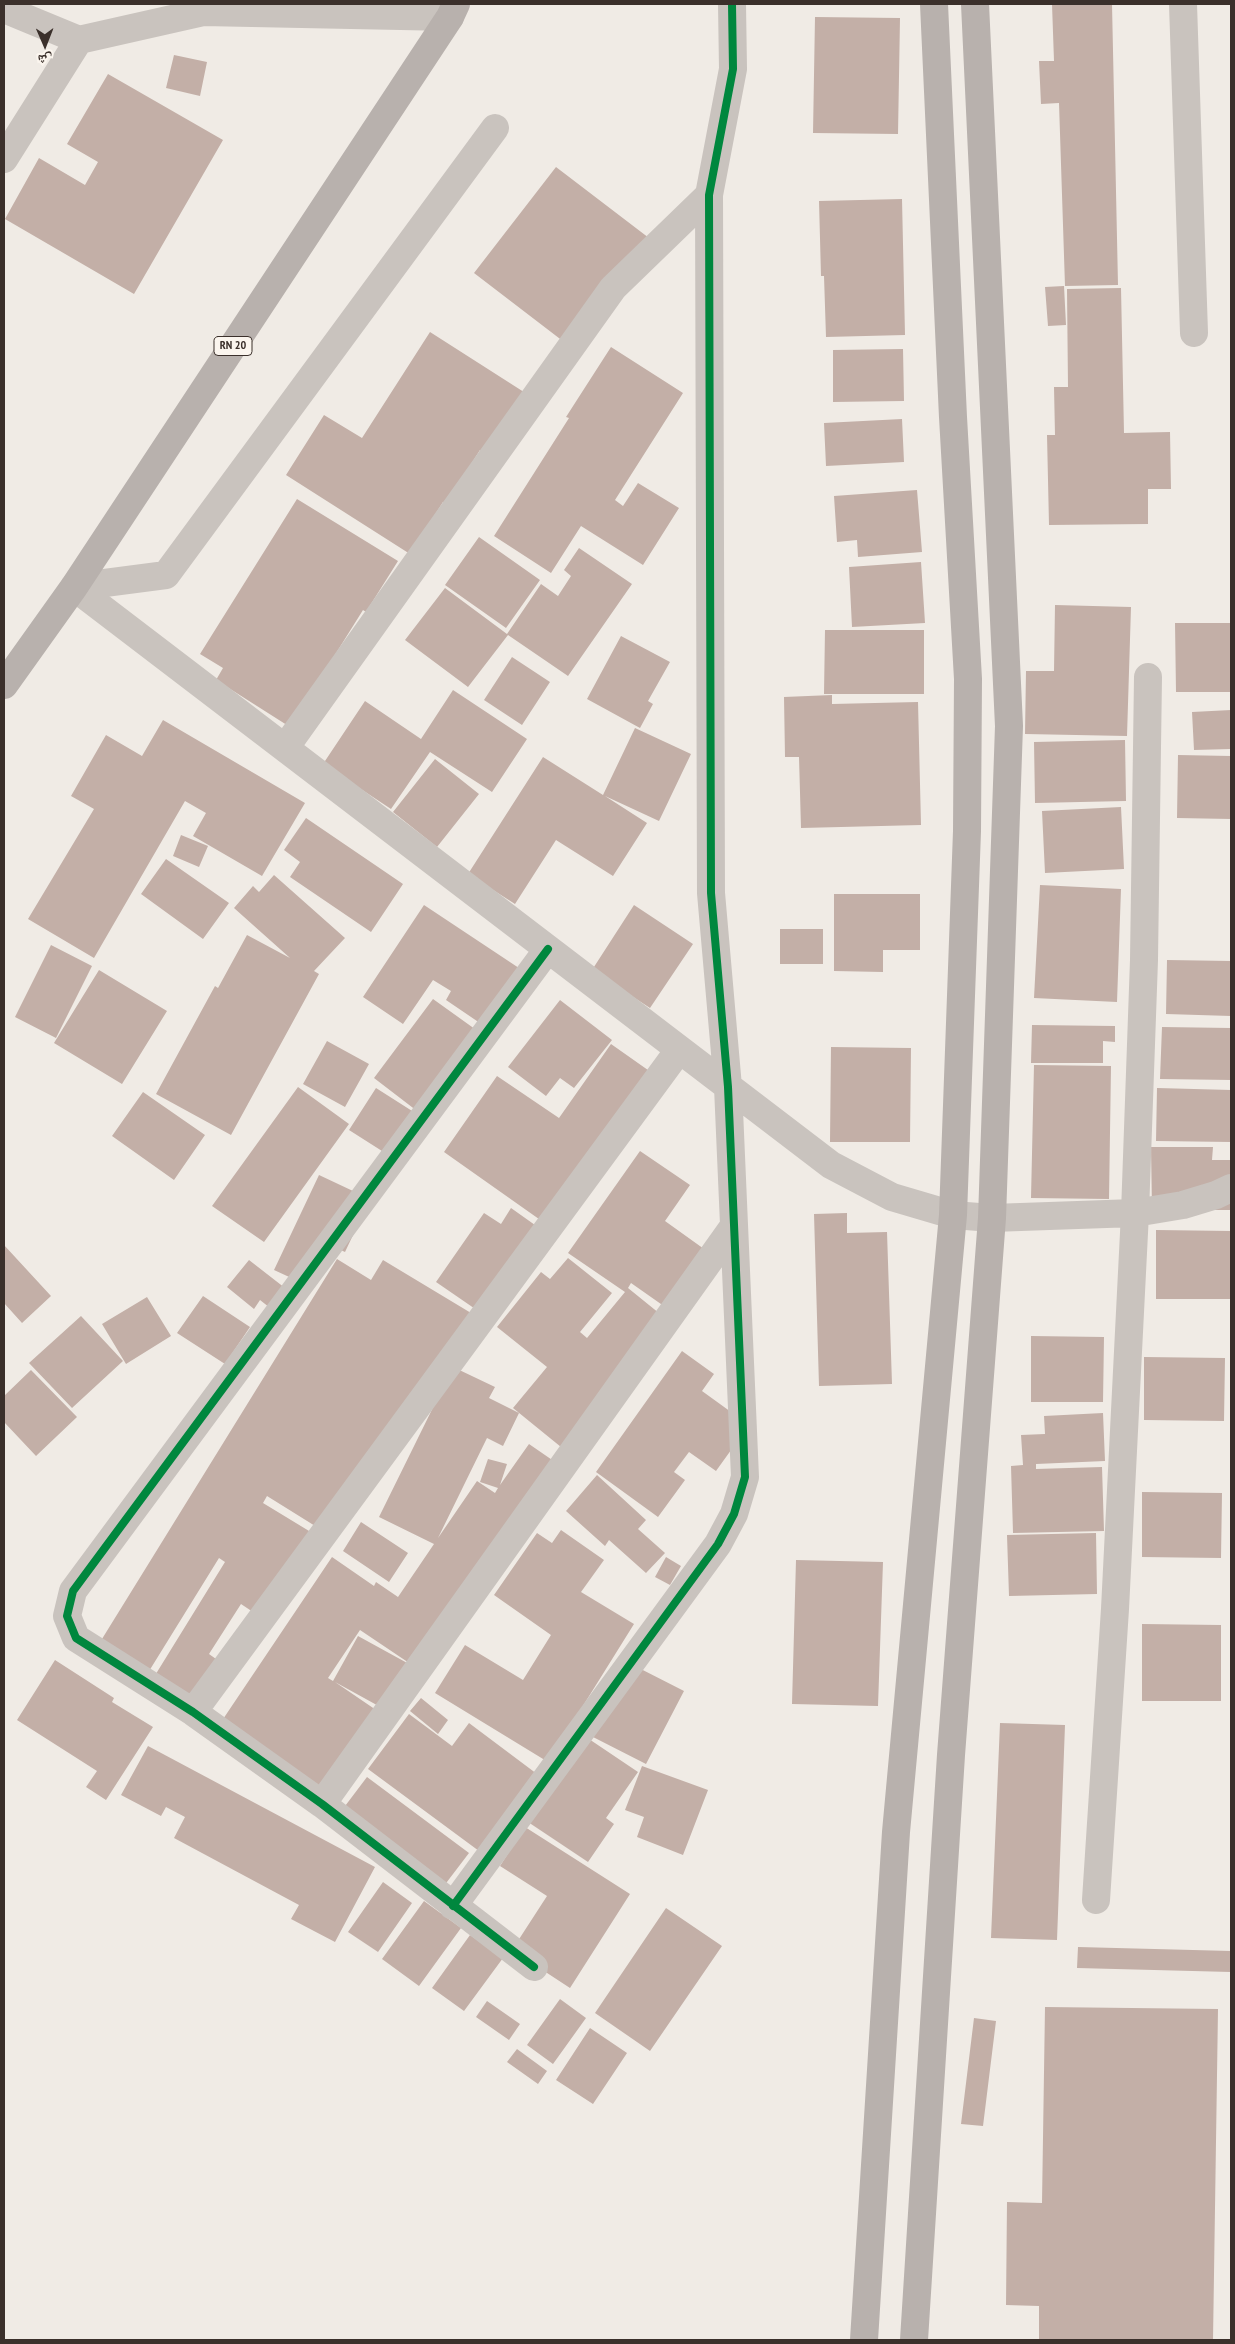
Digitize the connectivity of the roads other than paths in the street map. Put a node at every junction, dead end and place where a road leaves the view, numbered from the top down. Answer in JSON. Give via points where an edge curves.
{"nodes":[{"id":1,"x":732,"y":4,"type":"edge"},
{"id":2,"x":934,"y":4,"type":"edge"},
{"id":3,"x":975,"y":4,"type":"edge"},
{"id":4,"x":1183,"y":4,"type":"edge"},
{"id":5,"x":4,"y":9,"type":"edge"},
{"id":6,"x":453,"y":11,"type":"edge"},
{"id":7,"x":79,"y":40,"type":"junction"},
{"id":8,"x":494,"y":128,"type":"dead end"},
{"id":9,"x":4,"y":159,"type":"edge"},
{"id":10,"x":709,"y":195,"type":"junction"},
{"id":11,"x":1194,"y":333,"type":"dead end"},
{"id":12,"x":74,"y":587,"type":"junction"},
{"id":13,"x":1148,"y":677,"type":"dead end"},
{"id":14,"x":4,"y":685,"type":"edge"},
{"id":15,"x":285,"y":748,"type":"junction"},
{"id":16,"x":548,"y":949,"type":"junction"},
{"id":17,"x":679,"y":1050,"type":"junction"},
{"id":18,"x":728,"y":1087,"type":"junction"},
{"id":19,"x":1231,"y":1188,"type":"edge"},
{"id":20,"x":1135,"y":1213,"type":"junction"},
{"id":21,"x":953,"y":1215,"type":"junction"},
{"id":22,"x":992,"y":1218,"type":"junction"},
{"id":23,"x":734,"y":1226,"type":"junction"},
{"id":24,"x":193,"y":1712,"type":"junction"},
{"id":25,"x":322,"y":1804,"type":"junction"},
{"id":26,"x":1096,"y":1900,"type":"dead end"},
{"id":27,"x":453,"y":1906,"type":"junction"},
{"id":28,"x":534,"y":1967,"type":"dead end"},
{"id":29,"x":864,"y":2340,"type":"edge"},
{"id":30,"x":914,"y":2340,"type":"edge"}],
"edges":[{"from":1,"to":10,"type":"street","via":[[733,70]]},
{"from":2,"to":21,"type":"main road","via":[[968,679],[967,830]]},
{"from":3,"to":22,"type":"main road","via":[[1009,726]]},
{"from":4,"to":11,"type":"street"},
{"from":5,"to":7,"type":"street"},
{"from":6,"to":7,"type":"street","via":[[204,12]]},
{"from":6,"to":12,"type":"main road","number":"RN 20"},
{"from":7,"to":9,"type":"street"},
{"from":8,"to":12,"type":"street","via":[[166,575]]},
{"from":10,"to":15,"type":"street","via":[[613,288]]},
{"from":10,"to":18,"type":"street","via":[[711,893]]},
{"from":12,"to":14,"type":"main road","number":"RN 20"},
{"from":12,"to":15,"type":"street"},
{"from":13,"to":20,"type":"street","via":[[1144,960]]},
{"from":15,"to":16,"type":"street"},
{"from":16,"to":17,"type":"street"},
{"from":16,"to":24,"type":"street","via":[[73,1591],[67,1616],[76,1638]]},
{"from":17,"to":18,"type":"street"},
{"from":17,"to":24,"type":"street"},
{"from":18,"to":21,"type":"street","via":[[831,1165],[892,1197]]},
{"from":18,"to":23,"type":"street"},
{"from":19,"to":20,"type":"street","via":[[1183,1205]]},
{"from":20,"to":22,"type":"street"},
{"from":20,"to":26,"type":"street"},
{"from":21,"to":22,"type":"street"},
{"from":21,"to":29,"type":"main road","via":[[896,1832]]},
{"from":22,"to":30,"type":"main road","via":[[951,1755]]},
{"from":23,"to":25,"type":"street"},
{"from":23,"to":27,"type":"street","via":[[745,1477],[734,1514],[718,1544]]},
{"from":24,"to":25,"type":"street"},
{"from":25,"to":27,"type":"street"},
{"from":27,"to":28,"type":"street"}]}
